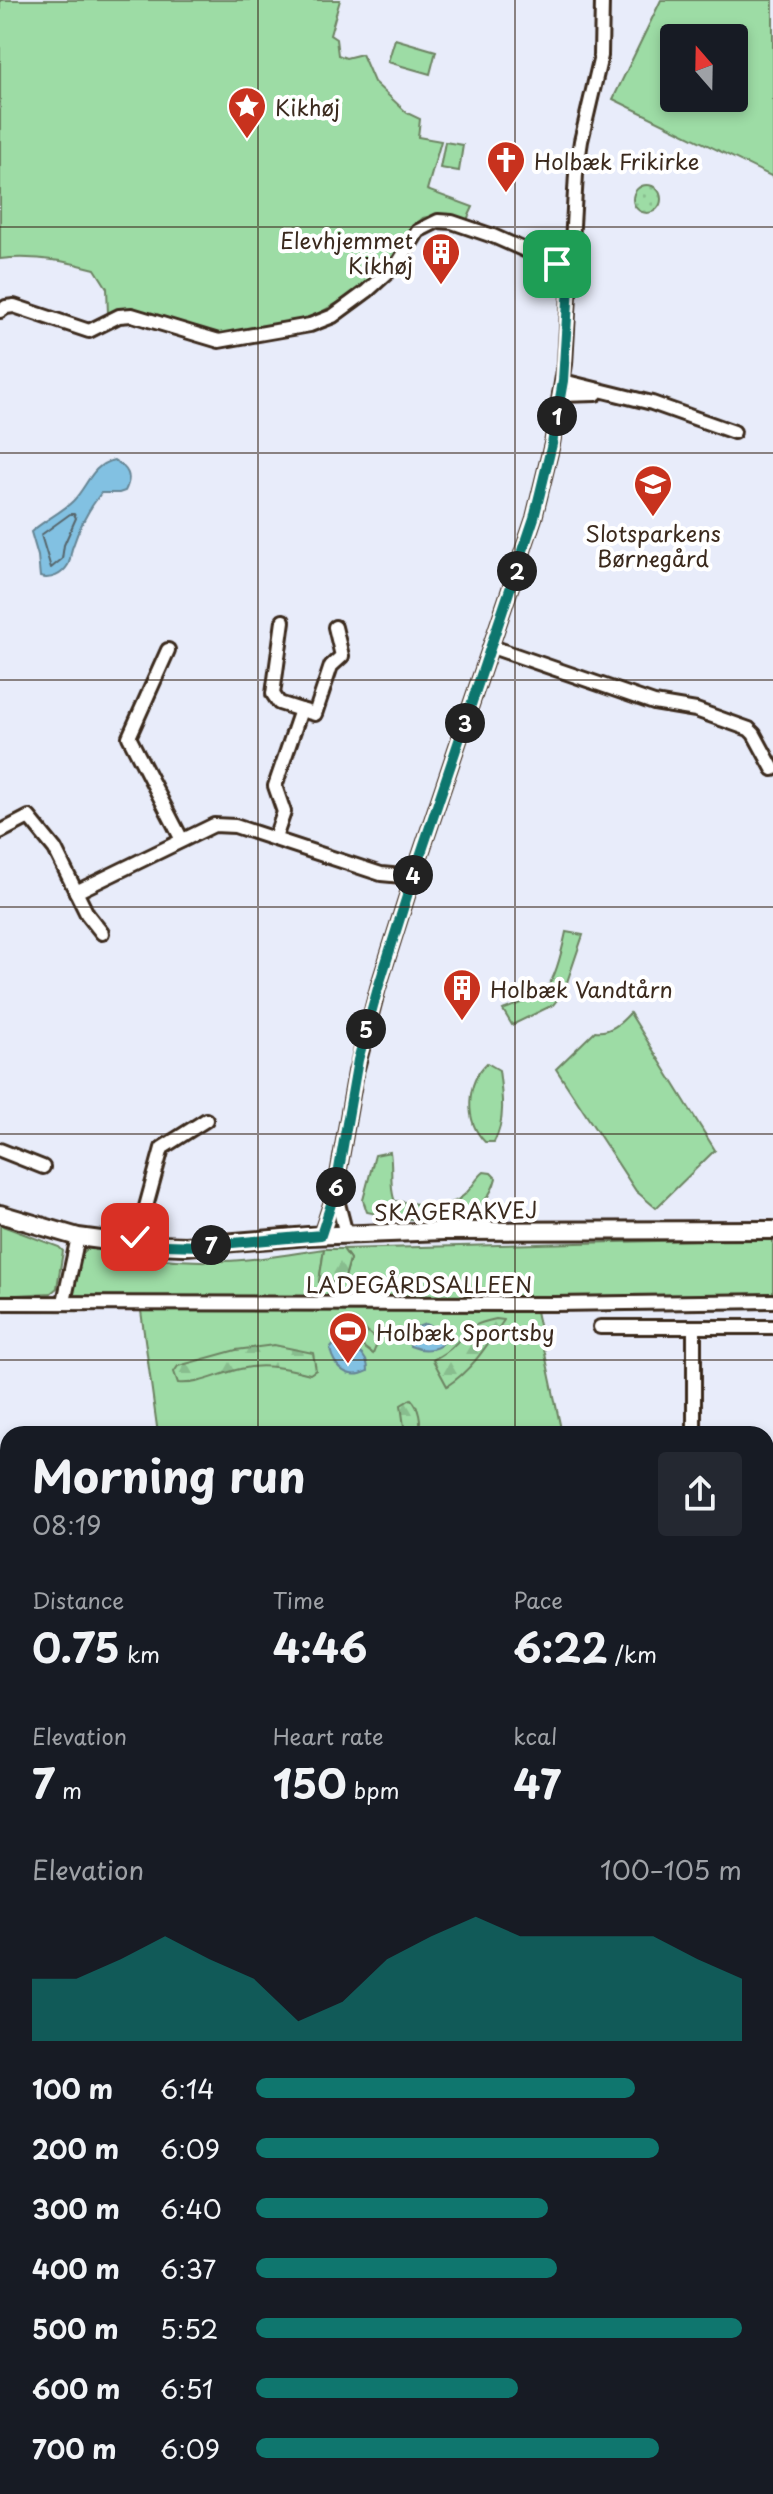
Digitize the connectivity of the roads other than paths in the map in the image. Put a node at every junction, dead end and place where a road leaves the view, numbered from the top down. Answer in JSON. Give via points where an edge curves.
{"nodes":[{"id":1,"x":602,"y":0,"type":"edge"},
{"id":2,"x":540,"y":255,"type":"junction"},
{"id":3,"x":570,"y":255,"type":"junction"},
{"id":4,"x":570,"y":270,"type":"junction"},
{"id":5,"x":0,"y":311,"type":"edge"},
{"id":6,"x":563,"y":381,"type":"junction"},
{"id":7,"x":607,"y":393,"type":"junction"},
{"id":8,"x":560,"y":395,"type":"junction"},
{"id":9,"x":734,"y":432,"type":"dead end"},
{"id":10,"x":283,"y":621,"type":"dead end"},
{"id":11,"x":335,"y":627,"type":"dead end"},
{"id":12,"x":492,"y":647,"type":"junction"},
{"id":13,"x":168,"y":650,"type":"dead end"},
{"id":14,"x":301,"y":710,"type":"junction"},
{"id":15,"x":773,"y":769,"type":"edge"},
{"id":16,"x":0,"y":832,"type":"edge"},
{"id":17,"x":275,"y":838,"type":"junction"},
{"id":18,"x":182,"y":840,"type":"junction"},
{"id":19,"x":410,"y":883,"type":"junction"},
{"id":20,"x":76,"y":892,"type":"junction"},
{"id":21,"x":102,"y":933,"type":"dead end"},
{"id":22,"x":206,"y":1120,"type":"dead end"},
{"id":23,"x":0,"y":1150,"type":"edge"},
{"id":24,"x":43,"y":1167,"type":"dead end"},
{"id":25,"x":335,"y":1192,"type":"junction"},
{"id":26,"x":0,"y":1214,"type":"edge"},
{"id":27,"x":144,"y":1214,"type":"junction"},
{"id":28,"x":773,"y":1230,"type":"edge"},
{"id":29,"x":346,"y":1234,"type":"junction"},
{"id":30,"x":321,"y":1235,"type":"junction"},
{"id":31,"x":78,"y":1237,"type":"junction"},
{"id":32,"x":131,"y":1244,"type":"junction"},
{"id":33,"x":150,"y":1246,"type":"junction"},
{"id":34,"x":773,"y":1301,"type":"edge"},
{"id":35,"x":64,"y":1302,"type":"junction"},
{"id":36,"x":0,"y":1303,"type":"edge"},
{"id":37,"x":600,"y":1327,"type":"dead end"},
{"id":38,"x":694,"y":1327,"type":"junction"},
{"id":39,"x":773,"y":1327,"type":"edge"},
{"id":40,"x":694,"y":1426,"type":"edge"}],
"edges":[{"from":1,"to":3,"type":"street","via":[[601,56],[581,141]]},
{"from":2,"to":3,"type":"street"},
{"from":2,"to":4,"type":"street"},
{"from":2,"to":5,"type":"street","via":[[438,221],[418,231],[388,275],[333,316],[231,340],[210,339],[132,315],[89,331],[14,306]]},
{"from":3,"to":4,"type":"street"},
{"from":4,"to":6,"type":"street"},
{"from":6,"to":7,"type":"street"},
{"from":6,"to":8,"type":"street"},
{"from":7,"to":8,"type":"street"},
{"from":7,"to":9,"type":"street"},
{"from":8,"to":12,"type":"street","via":[[534,518]]},
{"from":10,"to":14,"type":"street","via":[[273,694],[279,703]]},
{"from":11,"to":14,"type":"street","via":[[342,656],[331,666],[315,714]]},
{"from":12,"to":15,"type":"street","via":[[654,703],[696,710],[749,729]]},
{"from":12,"to":19,"type":"street"},
{"from":13,"to":18,"type":"street","via":[[129,737]]},
{"from":14,"to":17,"type":"street","via":[[275,786],[284,812]]},
{"from":16,"to":20,"type":"street","via":[[29,817],[55,849]]},
{"from":17,"to":18,"type":"street","via":[[220,824]]},
{"from":17,"to":19,"type":"street"},
{"from":18,"to":20,"type":"street"},
{"from":19,"to":25,"type":"street","via":[[358,1060]]},
{"from":20,"to":21,"type":"street"},
{"from":22,"to":27,"type":"street","via":[[162,1148]]},
{"from":23,"to":24,"type":"street"},
{"from":25,"to":29,"type":"street"},
{"from":25,"to":30,"type":"street"},
{"from":26,"to":31,"type":"street","name":"SKAGERAKVEJ"},
{"from":27,"to":32,"type":"street"},
{"from":27,"to":33,"type":"street"},
{"from":28,"to":29,"type":"street","name":"SKAGERAKVEJ"},
{"from":29,"to":30,"type":"street","name":"SKAGERAKVEJ"},
{"from":30,"to":33,"type":"street","name":"SKAGERAKVEJ"},
{"from":31,"to":32,"type":"street","name":"SKAGERAKVEJ"},
{"from":31,"to":35,"type":"street"},
{"from":32,"to":33,"type":"street","name":"SKAGERAKVEJ"},
{"from":34,"to":35,"type":"street","name":"LADEGÅRDSALLEEN"},
{"from":35,"to":36,"type":"street","name":"LADEGÅRDSALLEEN"},
{"from":37,"to":38,"type":"street"},
{"from":38,"to":39,"type":"street"},
{"from":38,"to":40,"type":"street"}]}
